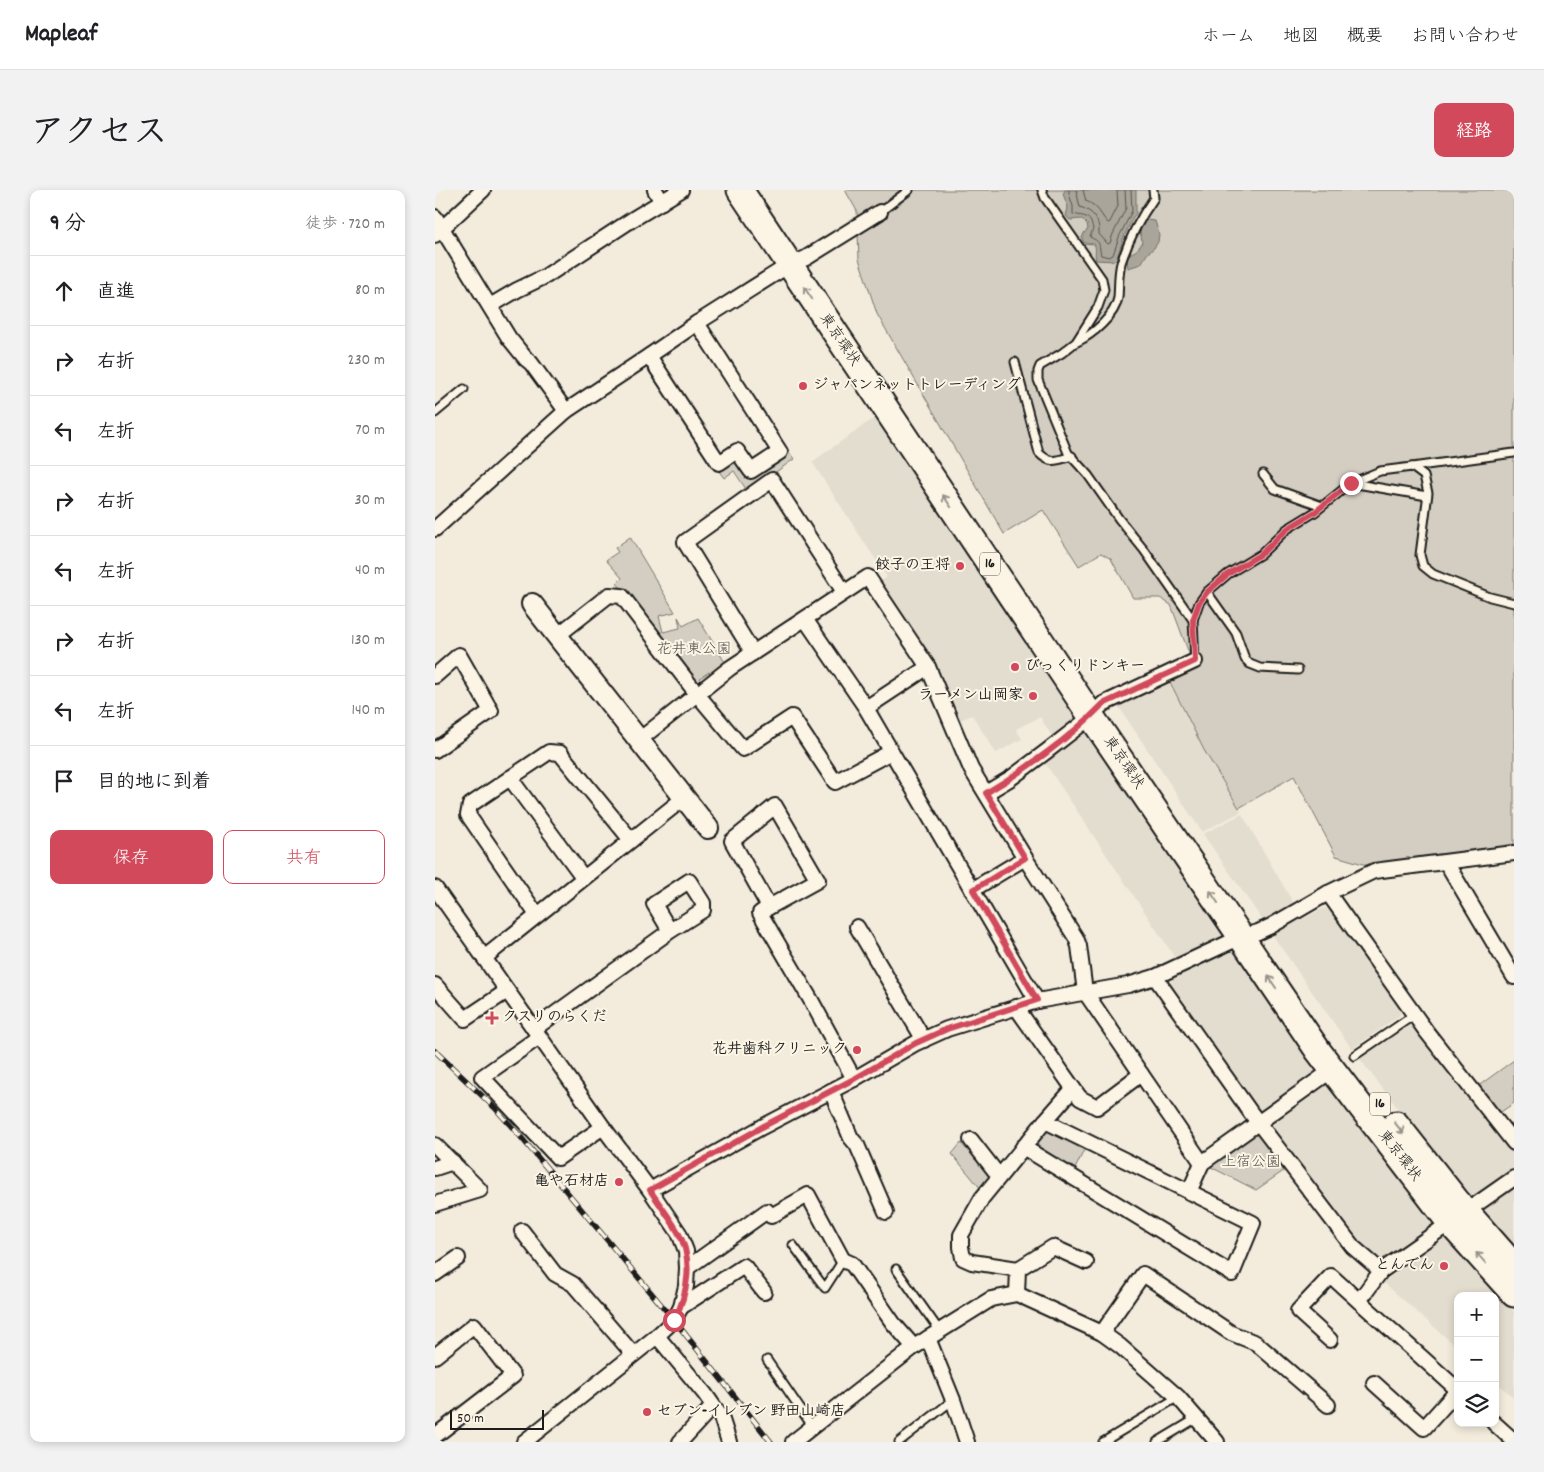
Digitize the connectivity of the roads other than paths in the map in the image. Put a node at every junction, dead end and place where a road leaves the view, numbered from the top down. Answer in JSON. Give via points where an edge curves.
{"nodes":[{"id":1,"x":483,"y":190,"type":"edge"},
{"id":2,"x":681,"y":190,"type":"edge"},
{"id":3,"x":740,"y":190,"type":"edge"},
{"id":4,"x":760,"y":190,"type":"edge"},
{"id":5,"x":909,"y":190,"type":"edge"},
{"id":6,"x":1042,"y":190,"type":"edge"},
{"id":7,"x":1153,"y":190,"type":"edge"},
{"id":8,"x":659,"y":196,"type":"edge"},
{"id":9,"x":880,"y":212,"type":"joint"},
{"id":10,"x":435,"y":217,"type":"edge"},
{"id":11,"x":439,"y":232,"type":"edge"},
{"id":12,"x":797,"y":261,"type":"junction"},
{"id":13,"x":490,"y":306,"type":"junction"},
{"id":14,"x":697,"y":323,"type":"junction"},
{"id":15,"x":1076,"y":342,"type":"junction"},
{"id":16,"x":649,"y":356,"type":"junction"},
{"id":17,"x":1015,"y":362,"type":"dead end"},
{"id":18,"x":464,"y":390,"type":"dead end"},
{"id":19,"x":566,"y":411,"type":"junction"},
{"id":20,"x":435,"y":413,"type":"edge"},
{"id":21,"x":1514,"y":453,"type":"edge"},
{"id":22,"x":1072,"y":456,"type":"junction"},
{"id":23,"x":1412,"y":467,"type":"junction"},
{"id":24,"x":1263,"y":474,"type":"dead end"},
{"id":25,"x":1351,"y":483,"type":"junction"},
{"id":26,"x":1427,"y":496,"type":"junction"},
{"id":27,"x":1321,"y":506,"type":"junction"},
{"id":28,"x":435,"y":529,"type":"edge"},
{"id":29,"x":845,"y":592,"type":"junction"},
{"id":30,"x":1207,"y":592,"type":"junction"},
{"id":31,"x":1514,"y":603,"type":"edge"},
{"id":32,"x":532,"y":604,"type":"dead end"},
{"id":33,"x":805,"y":619,"type":"junction"},
{"id":34,"x":1193,"y":620,"type":"junction"},
{"id":35,"x":557,"y":636,"type":"junction"},
{"id":36,"x":753,"y":653,"type":"junction"},
{"id":37,"x":1195,"y":661,"type":"joint"},
{"id":38,"x":928,"y":667,"type":"junction"},
{"id":39,"x":1297,"y":670,"type":"dead end"},
{"id":40,"x":435,"y":676,"type":"edge"},
{"id":41,"x":697,"y":694,"type":"junction"},
{"id":42,"x":866,"y":708,"type":"junction"},
{"id":43,"x":1097,"y":710,"type":"junction"},
{"id":44,"x":639,"y":740,"type":"junction"},
{"id":45,"x":435,"y":750,"type":"edge"},
{"id":46,"x":891,"y":752,"type":"junction"},
{"id":47,"x":511,"y":778,"type":"junction"},
{"id":48,"x":986,"y":793,"type":"junction"},
{"id":49,"x":684,"y":798,"type":"junction"},
{"id":50,"x":708,"y":828,"type":"dead end"},
{"id":51,"x":631,"y":840,"type":"junction"},
{"id":52,"x":1514,"y":852,"type":"edge"},
{"id":53,"x":1025,"y":858,"type":"junction"},
{"id":54,"x":1446,"y":862,"type":"junction"},
{"id":55,"x":583,"y":877,"type":"junction"},
{"id":56,"x":435,"y":888,"type":"edge"},
{"id":57,"x":973,"y":890,"type":"junction"},
{"id":58,"x":1328,"y":893,"type":"junction"},
{"id":59,"x":769,"y":907,"type":"junction"},
{"id":60,"x":537,"y":915,"type":"junction"},
{"id":61,"x":857,"y":927,"type":"dead end"},
{"id":62,"x":669,"y":931,"type":"dead end"},
{"id":63,"x":1249,"y":935,"type":"junction"},
{"id":64,"x":484,"y":958,"type":"junction"},
{"id":65,"x":1155,"y":977,"type":"junction"},
{"id":66,"x":1514,"y":978,"type":"edge"},
{"id":67,"x":435,"y":985,"type":"edge"},
{"id":68,"x":507,"y":991,"type":"junction"},
{"id":69,"x":1085,"y":992,"type":"junction"},
{"id":70,"x":1037,"y":1000,"type":"junction"},
{"id":71,"x":1016,"y":1007,"type":"junction"},
{"id":72,"x":1414,"y":1015,"type":"junction"},
{"id":73,"x":537,"y":1033,"type":"junction"},
{"id":74,"x":923,"y":1040,"type":"junction"},
{"id":75,"x":1355,"y":1056,"type":"dead end"},
{"id":76,"x":1332,"y":1070,"type":"junction"},
{"id":77,"x":1141,"y":1074,"type":"junction"},
{"id":78,"x":854,"y":1079,"type":"junction"},
{"id":79,"x":1073,"y":1089,"type":"junction"},
{"id":80,"x":831,"y":1091,"type":"junction"},
{"id":81,"x":1045,"y":1121,"type":"junction"},
{"id":82,"x":1258,"y":1123,"type":"junction"},
{"id":83,"x":603,"y":1127,"type":"junction"},
{"id":84,"x":971,"y":1140,"type":"dead end"},
{"id":85,"x":1514,"y":1143,"type":"edge"},
{"id":86,"x":435,"y":1145,"type":"edge"},
{"id":87,"x":1023,"y":1147,"type":"junction"},
{"id":88,"x":453,"y":1162,"type":"junction"},
{"id":89,"x":1202,"y":1163,"type":"junction"},
{"id":90,"x":435,"y":1168,"type":"edge"},
{"id":91,"x":999,"y":1176,"type":"junction"},
{"id":92,"x":1514,"y":1178,"type":"edge"},
{"id":93,"x":650,"y":1190,"type":"junction"},
{"id":94,"x":1189,"y":1192,"type":"junction"},
{"id":95,"x":435,"y":1204,"type":"edge"},
{"id":96,"x":886,"y":1212,"type":"dead end"},
{"id":97,"x":1458,"y":1217,"type":"junction"},
{"id":98,"x":522,"y":1231,"type":"dead end"},
{"id":99,"x":793,"y":1245,"type":"dead end"},
{"id":100,"x":458,"y":1258,"type":"dead end"},
{"id":101,"x":843,"y":1260,"type":"junction"},
{"id":102,"x":1087,"y":1262,"type":"dead end"},
{"id":103,"x":1514,"y":1266,"type":"edge"},
{"id":104,"x":687,"y":1268,"type":"junction"},
{"id":105,"x":896,"y":1269,"type":"dead end"},
{"id":106,"x":1018,"y":1269,"type":"junction"},
{"id":107,"x":1381,"y":1272,"type":"junction"},
{"id":108,"x":435,"y":1274,"type":"edge"},
{"id":109,"x":764,"y":1292,"type":"dead end"},
{"id":110,"x":1017,"y":1294,"type":"junction"},
{"id":111,"x":1514,"y":1294,"type":"edge"},
{"id":112,"x":1359,"y":1301,"type":"junction"},
{"id":113,"x":681,"y":1307,"type":"junction"},
{"id":114,"x":1102,"y":1332,"type":"junction"},
{"id":115,"x":934,"y":1334,"type":"junction"},
{"id":116,"x":657,"y":1336,"type":"junction"},
{"id":117,"x":1330,"y":1340,"type":"dead end"},
{"id":118,"x":914,"y":1347,"type":"junction"},
{"id":119,"x":633,"y":1354,"type":"junction"},
{"id":120,"x":435,"y":1356,"type":"edge"},
{"id":121,"x":767,"y":1360,"type":"dead end"},
{"id":122,"x":1374,"y":1383,"type":"dead end"},
{"id":123,"x":1179,"y":1397,"type":"junction"},
{"id":124,"x":953,"y":1400,"type":"junction"},
{"id":125,"x":1328,"y":1405,"type":"dead end"},
{"id":126,"x":713,"y":1406,"type":"junction"},
{"id":127,"x":1197,"y":1418,"type":"junction"},
{"id":128,"x":812,"y":1426,"type":"junction"},
{"id":129,"x":1498,"y":1427,"type":"edge"},
{"id":130,"x":435,"y":1436,"type":"edge"},
{"id":131,"x":1514,"y":1441,"type":"edge"},
{"id":132,"x":524,"y":1442,"type":"edge"},
{"id":133,"x":680,"y":1442,"type":"edge"},
{"id":134,"x":729,"y":1442,"type":"edge"},
{"id":135,"x":793,"y":1442,"type":"edge"},
{"id":136,"x":899,"y":1442,"type":"edge"},
{"id":137,"x":967,"y":1442,"type":"edge"},
{"id":138,"x":1103,"y":1442,"type":"edge"},
{"id":139,"x":1157,"y":1442,"type":"edge"},
{"id":140,"x":1217,"y":1442,"type":"edge"}],
"edges":[{"from":1,"to":11,"type":"street"},
{"from":2,"to":8,"type":"street"},
{"from":3,"to":12,"type":"highway","name":"東京環状","number":"16"},
{"from":4,"to":12,"type":"highway","name":"東京環状","number":"16"},
{"from":5,"to":9,"type":"lane"},
{"from":6,"to":15,"type":"lane","via":[[1102,279],[1104,290],[1099,307]]},
{"from":7,"to":15,"type":"lane","via":[[1154,198],[1139,218],[1120,267],[1113,311],[1088,337]]},
{"from":8,"to":13,"type":"street","via":[[625,224],[546,276]]},
{"from":9,"to":12,"type":"street"},
{"from":10,"to":11,"type":"street"},
{"from":11,"to":13,"type":"street"},
{"from":12,"to":14,"type":"street"},
{"from":12,"to":43,"type":"highway","name":"東京環状","number":"16"},
{"from":13,"to":19,"type":"street","via":[[509,338]]},
{"from":14,"to":16,"type":"street"},
{"from":14,"to":16,"type":"street","via":[[780,452],[751,471],[737,451],[719,463]]},
{"from":15,"to":22,"type":"lane","via":[[1040,366],[1038,371],[1038,380]]},
{"from":16,"to":19,"type":"street"},
{"from":17,"to":22,"type":"lane","via":[[1039,453],[1045,460],[1054,461]]},
{"from":18,"to":20,"type":"lane"},
{"from":19,"to":28,"type":"street"},
{"from":21,"to":23,"type":"lane"},
{"from":22,"to":34,"type":"lane"},
{"from":23,"to":25,"type":"lane","via":[[1380,471]]},
{"from":23,"to":26,"type":"lane","via":[[1424,476]]},
{"from":24,"to":27,"type":"lane","via":[[1275,489]]},
{"from":25,"to":26,"type":"lane"},
{"from":25,"to":27,"type":"lane"},
{"from":26,"to":31,"type":"lane","via":[[1420,555],[1423,566],[1433,574],[1489,597]]},
{"from":27,"to":30,"type":"lane"},
{"from":29,"to":33,"type":"street"},
{"from":29,"to":36,"type":"street","via":[[772,480],[685,542]]},
{"from":29,"to":38,"type":"street","via":[[868,577]]},
{"from":30,"to":34,"type":"lane"},
{"from":30,"to":39,"type":"lane","via":[[1236,633],[1250,664],[1260,668]]},
{"from":32,"to":35,"type":"street"},
{"from":33,"to":36,"type":"street"},
{"from":33,"to":42,"type":"street"},
{"from":34,"to":37,"type":"lane"},
{"from":35,"to":41,"type":"street","via":[[609,595],[622,596]]},
{"from":35,"to":44,"type":"street"},
{"from":36,"to":41,"type":"street"},
{"from":37,"to":43,"type":"street"},
{"from":38,"to":42,"type":"street"},
{"from":38,"to":48,"type":"street","via":[[965,756]]},
{"from":40,"to":45,"type":"street","via":[[459,655],[491,711]]},
{"from":41,"to":44,"type":"street"},
{"from":41,"to":46,"type":"street","via":[[743,749],[792,717],[835,782]]},
{"from":42,"to":46,"type":"street"},
{"from":43,"to":48,"type":"street","via":[[1011,778]]},
{"from":43,"to":63,"type":"highway","name":"東京環状","number":"16"},
{"from":44,"to":49,"type":"street"},
{"from":46,"to":57,"type":"street"},
{"from":47,"to":51,"type":"street","via":[[549,752],[561,753]]},
{"from":47,"to":55,"type":"street"},
{"from":47,"to":60,"type":"street","via":[[470,805],[469,815]]},
{"from":48,"to":53,"type":"street"},
{"from":49,"to":50,"type":"street"},
{"from":49,"to":51,"type":"street"},
{"from":51,"to":55,"type":"street"},
{"from":52,"to":54,"type":"street"},
{"from":53,"to":57,"type":"street"},
{"from":53,"to":69,"type":"street","via":[[1076,938]]},
{"from":54,"to":58,"type":"street","via":[[1374,870]]},
{"from":54,"to":66,"type":"street"},
{"from":55,"to":60,"type":"street"},
{"from":56,"to":64,"type":"street"},
{"from":57,"to":70,"type":"street"},
{"from":58,"to":63,"type":"street"},
{"from":58,"to":72,"type":"street"},
{"from":59,"to":59,"type":"street","via":[[818,880],[775,806],[732,841]]},
{"from":59,"to":78,"type":"street","via":[[760,913]]},
{"from":60,"to":64,"type":"street"},
{"from":61,"to":74,"type":"street"},
{"from":62,"to":73,"type":"street"},
{"from":63,"to":65,"type":"street"},
{"from":76,"to":63,"type":"highway","name":"東京環状","number":"16","one_way":true},
{"from":63,"to":97,"type":"highway","name":"東京環状","number":"16","one_way":true},
{"from":64,"to":68,"type":"street"},
{"from":65,"to":69,"type":"street"},
{"from":65,"to":82,"type":"street"},
{"from":67,"to":68,"type":"street","via":[[465,1019]]},
{"from":68,"to":73,"type":"street"},
{"from":69,"to":70,"type":"street"},
{"from":69,"to":77,"type":"street"},
{"from":70,"to":71,"type":"street"},
{"from":71,"to":74,"type":"street"},
{"from":71,"to":79,"type":"street"},
{"from":72,"to":75,"type":"lane"},
{"from":72,"to":85,"type":"street"},
{"from":73,"to":83,"type":"street"},
{"from":73,"to":83,"type":"street","via":[[483,1077],[558,1158]]},
{"from":74,"to":78,"type":"street"},
{"from":76,"to":82,"type":"street"},
{"from":76,"to":97,"type":"highway","name":"東京環状","number":"16"},
{"from":77,"to":79,"type":"street","via":[[1097,1107],[1080,1098]]},
{"from":77,"to":89,"type":"street"},
{"from":78,"to":80,"type":"street"},
{"from":79,"to":81,"type":"street"},
{"from":80,"to":93,"type":"street"},
{"from":80,"to":96,"type":"street"},
{"from":81,"to":87,"type":"street"},
{"from":81,"to":94,"type":"street"},
{"from":82,"to":89,"type":"street"},
{"from":82,"to":107,"type":"street","via":[[1353,1247]]},
{"from":83,"to":93,"type":"street"},
{"from":84,"to":91,"type":"street"},
{"from":86,"to":88,"type":"street"},
{"from":87,"to":91,"type":"street"},
{"from":87,"to":94,"type":"street","via":[[1231,1274],[1253,1223]]},
{"from":88,"to":90,"type":"street"},
{"from":88,"to":95,"type":"street","via":[[480,1190]]},
{"from":89,"to":94,"type":"street"},
{"from":91,"to":106,"type":"street","via":[[961,1234],[963,1258]]},
{"from":92,"to":97,"type":"street"},
{"from":93,"to":104,"type":"street","via":[[679,1233],[686,1251]]},
{"from":97,"to":103,"type":"highway","name":"東京環状","number":"16"},
{"from":97,"to":107,"type":"street"},
{"from":111,"to":97,"type":"highway","name":"東京環状","number":"16","one_way":true},
{"from":98,"to":119,"type":"street","via":[[555,1274],[573,1284]]},
{"from":99,"to":101,"type":"lane","via":[[825,1288]]},
{"from":100,"to":108,"type":"street"},
{"from":101,"to":104,"type":"street","via":[[808,1195],[771,1216],[767,1211]]},
{"from":101,"to":118,"type":"street","via":[[852,1264]]},
{"from":102,"to":106,"type":"street","via":[[1053,1247]]},
{"from":104,"to":113,"type":"street"},
{"from":105,"to":115,"type":"lane"},
{"from":106,"to":110,"type":"street"},
{"from":107,"to":112,"type":"street"},
{"from":109,"to":113,"type":"street","via":[[744,1266]]},
{"from":110,"to":114,"type":"street"},
{"from":110,"to":115,"type":"street","via":[[991,1299]]},
{"from":112,"to":117,"type":"street","via":[[1331,1276],[1298,1310]]},
{"from":112,"to":122,"type":"street","via":[[1458,1390],[1424,1428]]},
{"from":113,"to":116,"type":"street","via":[[674,1320]]},
{"from":114,"to":123,"type":"street"},
{"from":114,"to":125,"type":"street","via":[[1143,1274],[1231,1333],[1256,1343]]},
{"from":115,"to":118,"type":"street"},
{"from":115,"to":124,"type":"street"},
{"from":116,"to":119,"type":"street"},
{"from":116,"to":126,"type":"street"},
{"from":118,"to":128,"type":"street"},
{"from":119,"to":132,"type":"street"},
{"from":120,"to":130,"type":"street","via":[[474,1325],[513,1376]]},
{"from":121,"to":128,"type":"lane"},
{"from":123,"to":127,"type":"street"},
{"from":123,"to":138,"type":"lane"},
{"from":124,"to":136,"type":"lane"},
{"from":124,"to":137,"type":"street"},
{"from":126,"to":133,"type":"street"},
{"from":126,"to":134,"type":"street","via":[[721,1417]]},
{"from":127,"to":139,"type":"lane"},
{"from":127,"to":140,"type":"street"},
{"from":128,"to":135,"type":"street"},
{"from":129,"to":131,"type":"street"}]}
